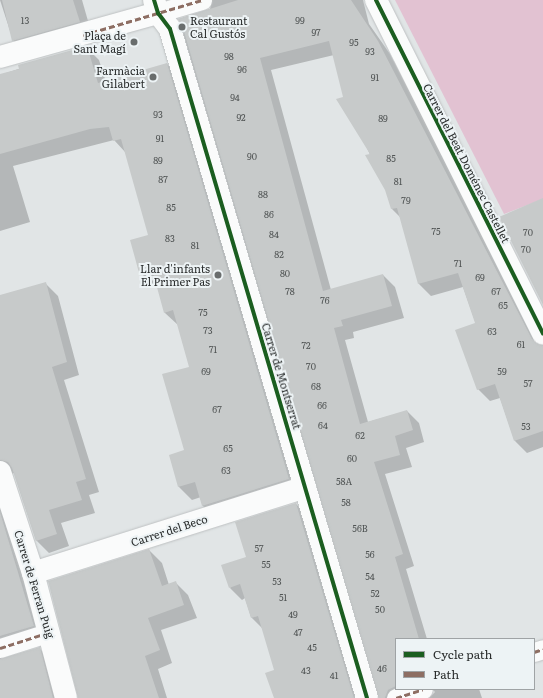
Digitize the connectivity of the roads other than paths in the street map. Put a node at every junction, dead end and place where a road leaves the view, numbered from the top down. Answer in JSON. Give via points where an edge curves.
{"nodes":[{"id":1,"x":202,"y":0,"type":"edge"},
{"id":2,"x":376,"y":0,"type":"edge"},
{"id":3,"x":156,"y":6,"type":"edge"},
{"id":4,"x":0,"y":57,"type":"edge"},
{"id":5,"x":543,"y":333,"type":"edge"},
{"id":6,"x":0,"y":472,"type":"edge"},
{"id":7,"x":305,"y":487,"type":"junction"},
{"id":8,"x":33,"y":573,"type":"junction"},
{"id":9,"x":50,"y":632,"type":"junction"},
{"id":10,"x":0,"y":648,"type":"edge"},
{"id":11,"x":420,"y":690,"type":"edge"},
{"id":12,"x":66,"y":698,"type":"edge"},
{"id":13,"x":367,"y":698,"type":"edge"},
{"id":14,"x":396,"y":698,"type":"edge"}],
"edges":[{"from":1,"to":3,"type":"street"},
{"from":2,"to":5,"type":"street","name":"Carrer del Beat Doménec Castellet"},
{"from":3,"to":4,"type":"street","via":[[83,35]]},
{"from":3,"to":7,"type":"street","name":"Carrer de Montserrat","via":[[170,29]]},
{"from":6,"to":8,"type":"street","name":"Carrer de Ferran Puig"},
{"from":7,"to":8,"type":"street","name":"Carrer del Beco"},
{"from":7,"to":13,"type":"street","name":"Carrer de Montserrat"},
{"from":8,"to":9,"type":"street","name":"Carrer de Ferran Puig"},
{"from":9,"to":10,"type":"street"},
{"from":9,"to":12,"type":"street","name":"Carrer de Ferran Puig"},
{"from":11,"to":14,"type":"street"}]}
